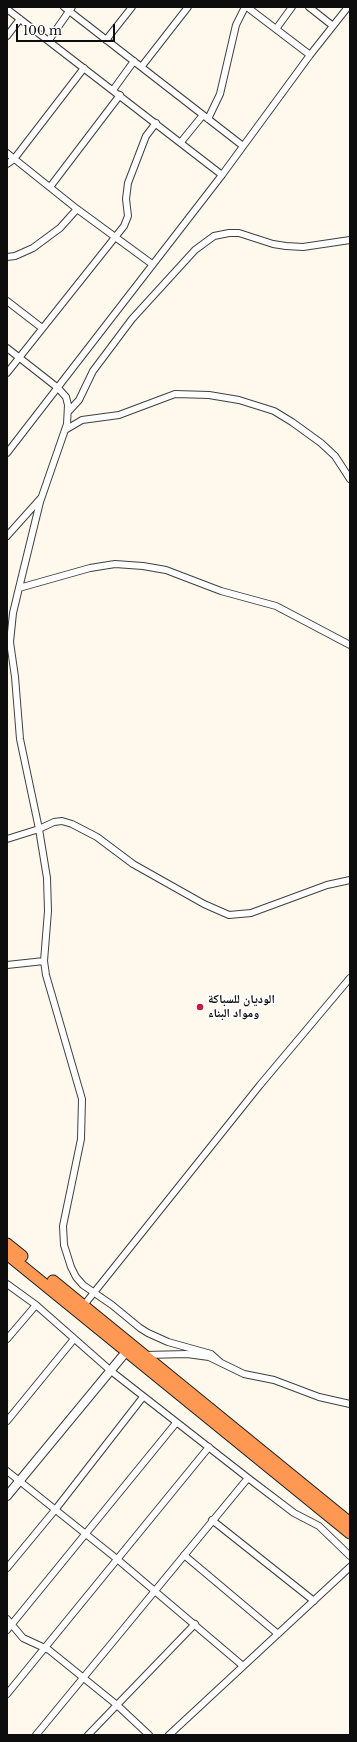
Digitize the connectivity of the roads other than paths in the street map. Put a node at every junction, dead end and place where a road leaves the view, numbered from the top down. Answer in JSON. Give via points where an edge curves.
{"nodes":[{"id":1,"x":64,"y":7,"type":"edge"},
{"id":2,"x":132,"y":7,"type":"edge"},
{"id":3,"x":188,"y":7,"type":"edge"},
{"id":4,"x":246,"y":7,"type":"edge"},
{"id":5,"x":292,"y":7,"type":"edge"},
{"id":6,"x":309,"y":7,"type":"edge"},
{"id":7,"x":348,"y":7,"type":"edge"},
{"id":8,"x":71,"y":9,"type":"edge"},
{"id":9,"x":7,"y":10,"type":"edge"},
{"id":10,"x":20,"y":19,"type":"junction"},
{"id":11,"x":333,"y":26,"type":"junction"},
{"id":12,"x":276,"y":29,"type":"junction"},
{"id":13,"x":7,"y":36,"type":"edge"},
{"id":14,"x":49,"y":40,"type":"junction"},
{"id":15,"x":106,"y":40,"type":"junction"},
{"id":16,"x":310,"y":55,"type":"junction"},
{"id":17,"x":134,"y":61,"type":"junction"},
{"id":18,"x":142,"y":66,"type":"junction"},
{"id":19,"x":84,"y":68,"type":"junction"},
{"id":20,"x":113,"y":90,"type":"junction"},
{"id":21,"x":120,"y":95,"type":"junction"},
{"id":22,"x":205,"y":117,"type":"junction"},
{"id":23,"x":156,"y":123,"type":"junction"},
{"id":24,"x":181,"y":142,"type":"junction"},
{"id":25,"x":243,"y":146,"type":"junction"},
{"id":26,"x":7,"y":153,"type":"edge"},
{"id":27,"x":14,"y":159,"type":"junction"},
{"id":28,"x":7,"y":164,"type":"edge"},
{"id":29,"x":222,"y":175,"type":"junction"},
{"id":30,"x":50,"y":187,"type":"junction"},
{"id":31,"x":77,"y":209,"type":"junction"},
{"id":32,"x":115,"y":237,"type":"junction"},
{"id":33,"x":350,"y":240,"type":"edge"},
{"id":34,"x":7,"y":257,"type":"edge"},
{"id":35,"x":152,"y":264,"type":"junction"},
{"id":36,"x":7,"y":300,"type":"edge"},
{"id":37,"x":42,"y":328,"type":"junction"},
{"id":38,"x":7,"y":348,"type":"edge"},
{"id":39,"x":19,"y":358,"type":"junction"},
{"id":40,"x":7,"y":373,"type":"edge"},
{"id":41,"x":58,"y":388,"type":"junction"},
{"id":42,"x":68,"y":412,"type":"junction"},
{"id":43,"x":65,"y":430,"type":"junction"},
{"id":44,"x":7,"y":453,"type":"edge"},
{"id":45,"x":350,"y":479,"type":"edge"},
{"id":46,"x":42,"y":497,"type":"junction"},
{"id":47,"x":7,"y":536,"type":"edge"},
{"id":48,"x":19,"y":588,"type":"junction"},
{"id":49,"x":350,"y":645,"type":"edge"},
{"id":50,"x":39,"y":829,"type":"junction"},
{"id":51,"x":7,"y":839,"type":"edge"},
{"id":52,"x":350,"y":880,"type":"edge"},
{"id":53,"x":44,"y":961,"type":"junction"},
{"id":54,"x":7,"y":965,"type":"edge"},
{"id":55,"x":350,"y":978,"type":"edge"},
{"id":56,"x":7,"y":1244,"type":"edge"},
{"id":57,"x":7,"y":1254,"type":"edge"},
{"id":58,"x":7,"y":1284,"type":"edge"},
{"id":59,"x":93,"y":1292,"type":"junction"},
{"id":60,"x":36,"y":1305,"type":"junction"},
{"id":61,"x":84,"y":1305,"type":"junction"},
{"id":62,"x":7,"y":1339,"type":"edge"},
{"id":63,"x":74,"y":1339,"type":"junction"},
{"id":64,"x":129,"y":1348,"type":"junction"},
{"id":65,"x":145,"y":1355,"type":"junction"},
{"id":66,"x":220,"y":1362,"type":"junction"},
{"id":67,"x":111,"y":1371,"type":"junction"},
{"id":68,"x":143,"y":1397,"type":"junction"},
{"id":69,"x":350,"y":1404,"type":"edge"},
{"id":70,"x":7,"y":1421,"type":"edge"},
{"id":71,"x":176,"y":1423,"type":"junction"},
{"id":72,"x":209,"y":1447,"type":"junction"},
{"id":73,"x":7,"y":1471,"type":"edge"},
{"id":74,"x":248,"y":1478,"type":"junction"},
{"id":75,"x":20,"y":1480,"type":"junction"},
{"id":76,"x":7,"y":1496,"type":"edge"},
{"id":77,"x":55,"y":1510,"type":"junction"},
{"id":78,"x":212,"y":1520,"type":"junction"},
{"id":79,"x":350,"y":1523,"type":"edge"},
{"id":80,"x":350,"y":1533,"type":"edge"},
{"id":81,"x":85,"y":1534,"type":"junction"},
{"id":82,"x":184,"y":1555,"type":"junction"},
{"id":83,"x":350,"y":1556,"type":"edge"},
{"id":84,"x":118,"y":1559,"type":"junction"},
{"id":85,"x":350,"y":1567,"type":"edge"},
{"id":86,"x":7,"y":1568,"type":"edge"},
{"id":87,"x":155,"y":1591,"type":"junction"},
{"id":88,"x":314,"y":1601,"type":"junction"},
{"id":89,"x":7,"y":1619,"type":"edge"},
{"id":90,"x":12,"y":1624,"type":"junction"},
{"id":91,"x":195,"y":1624,"type":"junction"},
{"id":92,"x":7,"y":1630,"type":"edge"},
{"id":93,"x":278,"y":1634,"type":"junction"},
{"id":94,"x":44,"y":1647,"type":"junction"},
{"id":95,"x":243,"y":1666,"type":"junction"},
{"id":96,"x":84,"y":1679,"type":"junction"},
{"id":97,"x":7,"y":1694,"type":"edge"},
{"id":98,"x":117,"y":1705,"type":"junction"},
{"id":99,"x":36,"y":1735,"type":"edge"},
{"id":100,"x":88,"y":1735,"type":"edge"},
{"id":101,"x":149,"y":1735,"type":"edge"},
{"id":102,"x":169,"y":1735,"type":"edge"}],
"edges":[{"from":1,"to":8,"type":"street"},
{"from":2,"to":15,"type":"street"},
{"from":3,"to":18,"type":"street"},
{"from":4,"to":12,"type":"street"},
{"from":4,"to":22,"type":"street","via":[[236,25],[220,94]]},
{"from":5,"to":12,"type":"street"},
{"from":6,"to":11,"type":"street"},
{"from":7,"to":11,"type":"street"},
{"from":8,"to":14,"type":"street"},
{"from":8,"to":15,"type":"street"},
{"from":9,"to":10,"type":"street"},
{"from":10,"to":13,"type":"street"},
{"from":10,"to":14,"type":"street"},
{"from":11,"to":16,"type":"street"},
{"from":12,"to":16,"type":"street"},
{"from":14,"to":19,"type":"street"},
{"from":15,"to":17,"type":"street"},
{"from":16,"to":25,"type":"street"},
{"from":17,"to":18,"type":"street"},
{"from":17,"to":20,"type":"street"},
{"from":18,"to":22,"type":"street"},
{"from":19,"to":20,"type":"street"},
{"from":19,"to":27,"type":"street"},
{"from":20,"to":21,"type":"street"},
{"from":21,"to":23,"type":"street"},
{"from":21,"to":30,"type":"street"},
{"from":22,"to":24,"type":"street"},
{"from":22,"to":25,"type":"street"},
{"from":23,"to":24,"type":"street"},
{"from":23,"to":32,"type":"street","via":[[146,136],[128,183],[128,216]]},
{"from":24,"to":29,"type":"street"},
{"from":25,"to":29,"type":"street"},
{"from":26,"to":27,"type":"street"},
{"from":27,"to":28,"type":"street"},
{"from":27,"to":30,"type":"street"},
{"from":29,"to":35,"type":"street"},
{"from":30,"to":31,"type":"street"},
{"from":31,"to":32,"type":"street"},
{"from":31,"to":34,"type":"street","via":[[64,225],[33,248]]},
{"from":32,"to":35,"type":"street"},
{"from":32,"to":37,"type":"street"},
{"from":33,"to":42,"type":"street","via":[[286,246],[239,233],[214,236],[188,257],[132,319],[93,371],[78,400]]},
{"from":35,"to":41,"type":"street"},
{"from":36,"to":37,"type":"street"},
{"from":37,"to":39,"type":"street"},
{"from":38,"to":39,"type":"street"},
{"from":39,"to":40,"type":"street"},
{"from":39,"to":41,"type":"street"},
{"from":41,"to":42,"type":"street","via":[[66,397]]},
{"from":41,"to":44,"type":"street"},
{"from":42,"to":43,"type":"street"},
{"from":43,"to":45,"type":"street","via":[[82,420],[119,415],[175,394],[209,394],[254,404],[292,422],[335,456]]},
{"from":43,"to":46,"type":"street"},
{"from":46,"to":47,"type":"street"},
{"from":46,"to":48,"type":"street"},
{"from":48,"to":49,"type":"street","via":[[90,568],[115,564],[143,566],[166,570],[221,591],[276,606]]},
{"from":48,"to":50,"type":"street","via":[[13,612],[10,648],[20,739]]},
{"from":50,"to":51,"type":"street"},
{"from":50,"to":52,"type":"street","via":[[62,821],[79,826],[133,864],[204,904],[229,915],[251,913],[327,885]]},
{"from":50,"to":53,"type":"street","via":[[47,878],[48,912]]},
{"from":53,"to":54,"type":"street"},
{"from":53,"to":59,"type":"street","via":[[48,986],[82,1099],[81,1139],[63,1226],[64,1245],[76,1277]]},
{"from":55,"to":59,"type":"street"},
{"from":56,"to":61,"type":"highway"},
{"from":57,"to":64,"type":"highway"},
{"from":58,"to":60,"type":"street"},
{"from":59,"to":61,"type":"street"},
{"from":59,"to":66,"type":"street","via":[[148,1333],[168,1342],[206,1352]]},
{"from":60,"to":62,"type":"street"},
{"from":60,"to":63,"type":"street"},
{"from":61,"to":64,"type":"highway"},
{"from":63,"to":67,"type":"street"},
{"from":63,"to":70,"type":"street"},
{"from":64,"to":65,"type":"highway"},
{"from":64,"to":67,"type":"street"},
{"from":64,"to":80,"type":"highway"},
{"from":65,"to":66,"type":"street","via":[[187,1354],[209,1357]]},
{"from":65,"to":79,"type":"highway"},
{"from":66,"to":69,"type":"street","via":[[244,1374],[289,1385],[319,1398]]},
{"from":67,"to":68,"type":"street"},
{"from":67,"to":75,"type":"street"},
{"from":68,"to":71,"type":"street"},
{"from":68,"to":77,"type":"street"},
{"from":71,"to":72,"type":"street"},
{"from":71,"to":81,"type":"street"},
{"from":72,"to":74,"type":"street"},
{"from":72,"to":84,"type":"street"},
{"from":73,"to":75,"type":"street"},
{"from":74,"to":78,"type":"street"},
{"from":74,"to":83,"type":"street","via":[[294,1513],[319,1526]]},
{"from":75,"to":76,"type":"street"},
{"from":75,"to":77,"type":"street"},
{"from":77,"to":81,"type":"street"},
{"from":77,"to":86,"type":"street"},
{"from":78,"to":82,"type":"street"},
{"from":78,"to":88,"type":"street"},
{"from":81,"to":84,"type":"street"},
{"from":81,"to":90,"type":"street"},
{"from":82,"to":87,"type":"street"},
{"from":82,"to":93,"type":"street"},
{"from":84,"to":87,"type":"street"},
{"from":84,"to":94,"type":"street"},
{"from":85,"to":88,"type":"street"},
{"from":87,"to":91,"type":"street"},
{"from":87,"to":96,"type":"street"},
{"from":88,"to":93,"type":"street"},
{"from":89,"to":90,"type":"street"},
{"from":90,"to":92,"type":"street"},
{"from":90,"to":94,"type":"street","via":[[23,1638]]},
{"from":91,"to":95,"type":"street"},
{"from":91,"to":98,"type":"street"},
{"from":93,"to":95,"type":"street"},
{"from":94,"to":96,"type":"street"},
{"from":94,"to":97,"type":"street"},
{"from":95,"to":102,"type":"street"},
{"from":96,"to":98,"type":"street"},
{"from":96,"to":99,"type":"street"},
{"from":98,"to":100,"type":"street"},
{"from":98,"to":101,"type":"street"}]}
